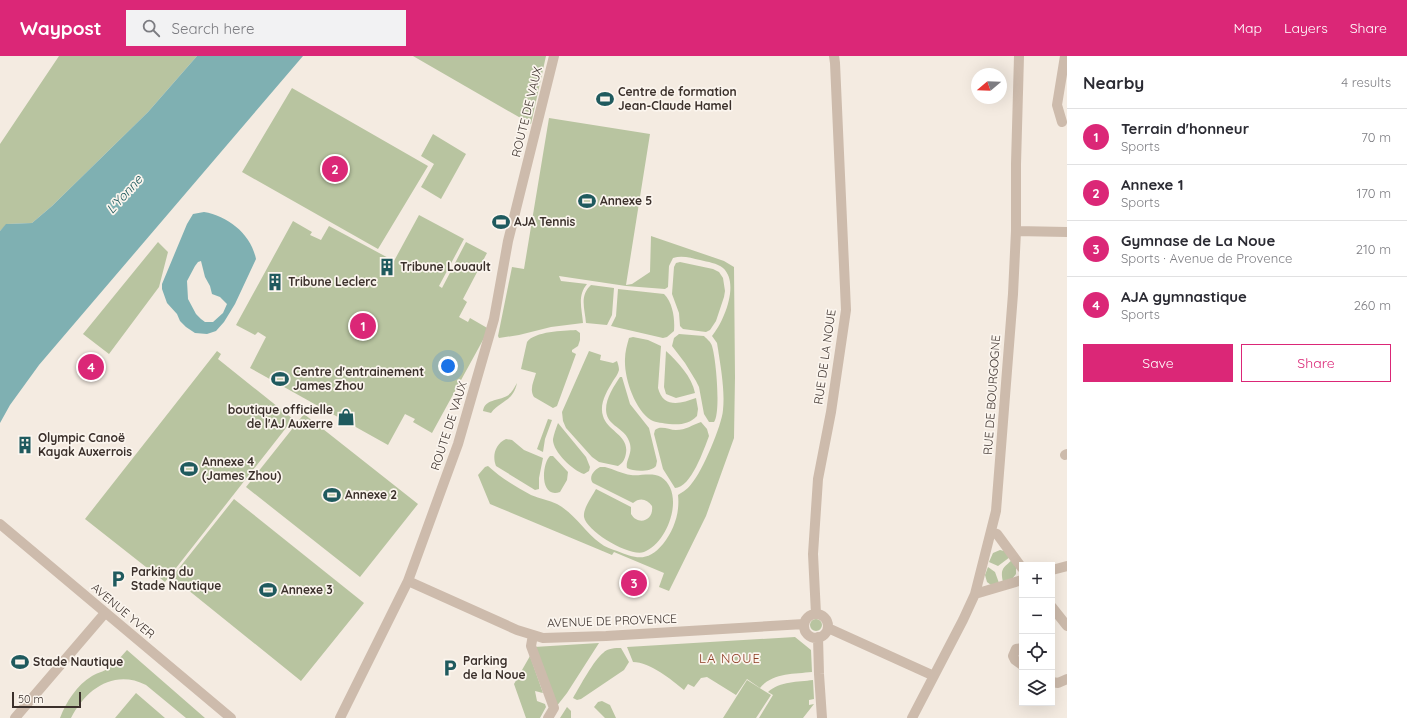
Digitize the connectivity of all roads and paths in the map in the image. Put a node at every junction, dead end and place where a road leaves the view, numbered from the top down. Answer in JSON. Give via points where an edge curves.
{"nodes":[{"id":1,"x":554,"y":56,"type":"edge"},
{"id":2,"x":834,"y":56,"type":"edge"},
{"id":3,"x":1019,"y":56,"type":"edge"},
{"id":4,"x":1065,"y":56,"type":"edge"},
{"id":5,"x":1062,"y":122,"type":"dead end"},
{"id":6,"x":1016,"y":231,"type":"junction"},
{"id":7,"x":1067,"y":232,"type":"edge"},
{"id":8,"x":0,"y":524,"type":"edge"},
{"id":9,"x":991,"y":532,"type":"junction"},
{"id":10,"x":1019,"y":564,"type":"edge"},
{"id":11,"x":1067,"y":566,"type":"edge"},
{"id":12,"x":1055,"y":569,"type":"edge"},
{"id":13,"x":408,"y":581,"type":"junction"},
{"id":14,"x":1019,"y":581,"type":"edge"},
{"id":15,"x":975,"y":594,"type":"junction"},
{"id":16,"x":1055,"y":611,"type":"edge"},
{"id":17,"x":105,"y":613,"type":"junction"},
{"id":18,"x":816,"y":614,"type":"junction"},
{"id":19,"x":804,"y":624,"type":"junction"},
{"id":20,"x":1067,"y":626,"type":"edge"},
{"id":21,"x":828,"y":628,"type":"junction"},
{"id":22,"x":533,"y":635,"type":"junction"},
{"id":23,"x":818,"y":637,"type":"junction"},
{"id":24,"x":1019,"y":648,"type":"edge"},
{"id":25,"x":1019,"y":663,"type":"edge"},
{"id":26,"x":934,"y":676,"type":"junction"},
{"id":27,"x":1067,"y":679,"type":"edge"},
{"id":28,"x":1055,"y":682,"type":"edge"},
{"id":29,"x":15,"y":718,"type":"edge"},
{"id":30,"x":231,"y":718,"type":"edge"},
{"id":31,"x":340,"y":718,"type":"edge"},
{"id":32,"x":548,"y":718,"type":"edge"},
{"id":33,"x":822,"y":718,"type":"edge"},
{"id":34,"x":912,"y":718,"type":"edge"}],
"edges":[{"from":1,"to":13,"type":"street","name":"ROUTE DE VAUX","via":[[508,241],[487,346],[458,444]]},
{"from":2,"to":18,"type":"street","name":"RUE DE LA NOUE","via":[[846,310],[818,479],[813,554]]},
{"from":3,"to":6,"type":"street","name":"RUE DE BOURGOGNE"},
{"from":4,"to":5,"type":"street","via":[[1056,105]]},
{"from":6,"to":7,"type":"street"},
{"from":6,"to":9,"type":"street","name":"RUE DE BOURGOGNE","via":[[1006,400],[996,511]]},
{"from":8,"to":17,"type":"street","name":"AVENUE YVER"},
{"from":9,"to":10,"type":"street","via":[[997,534]]},
{"from":9,"to":15,"type":"street","name":"RUE DE BOURGOGNE"},
{"from":11,"to":12,"type":"street"},
{"from":13,"to":22,"type":"street","name":"AVENUE DE PROVENCE","via":[[492,620]]},
{"from":13,"to":31,"type":"street","name":"ROUTE DE VAUX"},
{"from":14,"to":15,"type":"street"},
{"from":15,"to":26,"type":"street","name":"RUE DE BOURGOGNE"},
{"from":16,"to":20,"type":"street"},
{"from":17,"to":29,"type":"street"},
{"from":17,"to":30,"type":"street","name":"AVENUE YVER"},
{"from":18,"to":19,"type":"street","via":[[806,618]]},
{"from":18,"to":21,"type":"street","via":[[825,618]]},
{"from":19,"to":22,"type":"street","name":"AVENUE DE PROVENCE","via":[[606,636],[543,638]]},
{"from":19,"to":23,"type":"street","via":[[808,634]]},
{"from":21,"to":23,"type":"street"},
{"from":21,"to":26,"type":"street"},
{"from":22,"to":32,"type":"street","via":[[531,646],[554,708]]},
{"from":23,"to":33,"type":"street"},
{"from":24,"to":25,"type":"street","via":[[1016,649],[1013,656]]},
{"from":26,"to":34,"type":"street","name":"RUE DE BOURGOGNE"},
{"from":27,"to":28,"type":"street"}]}
